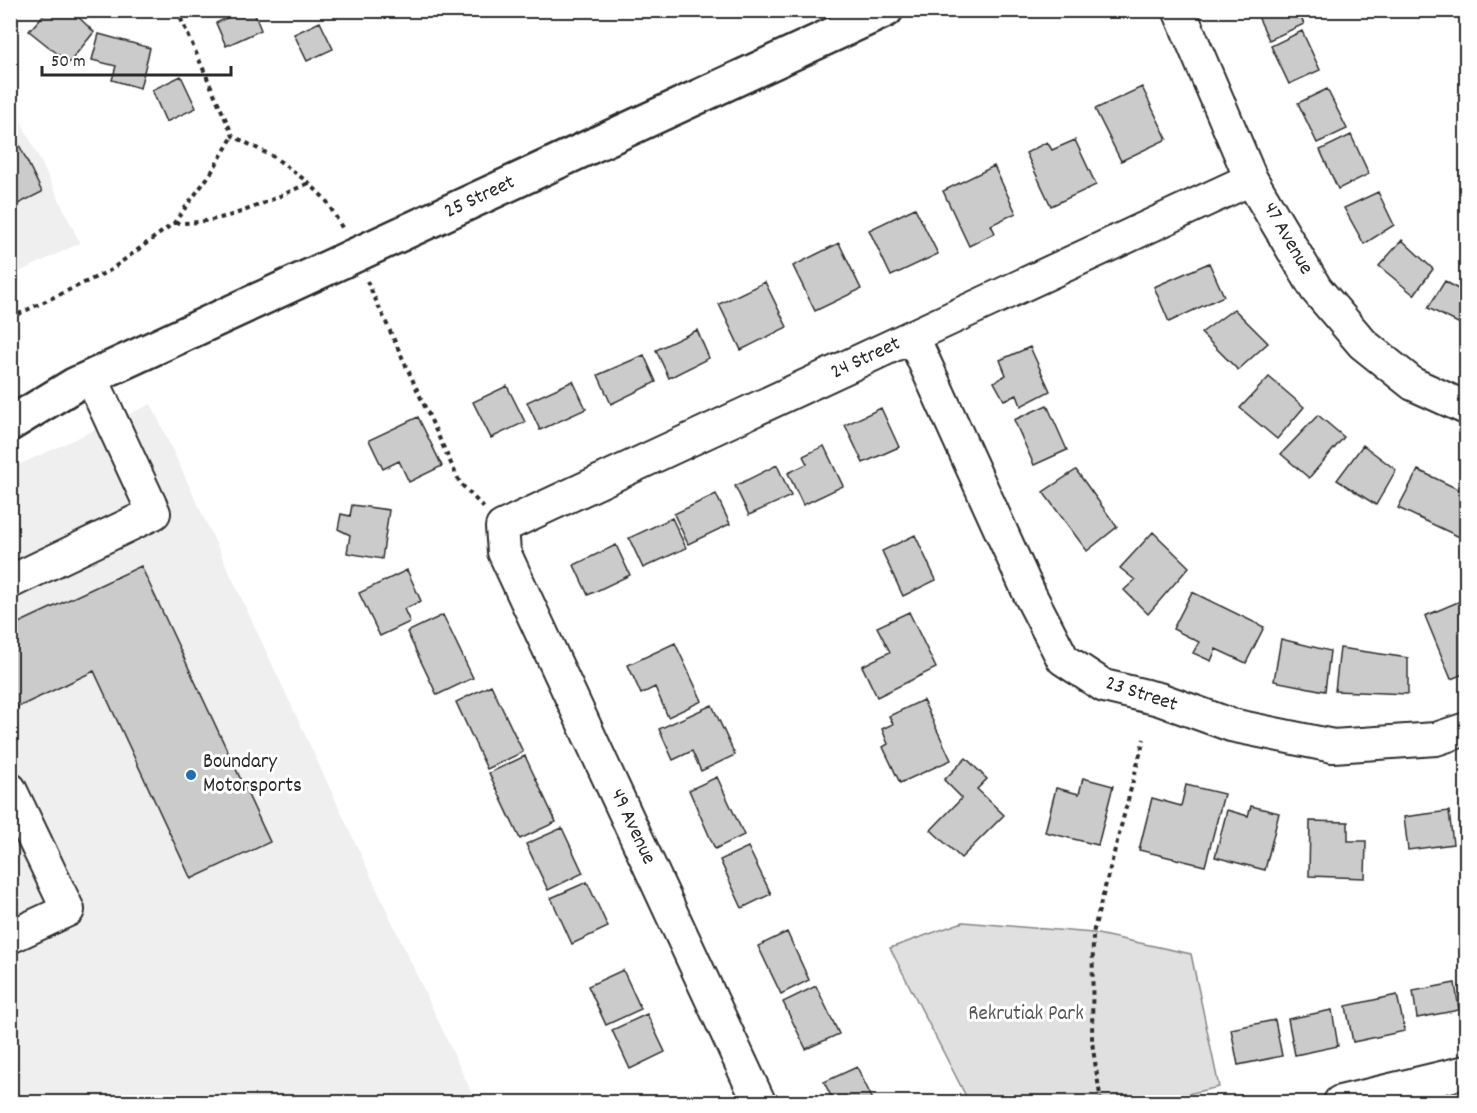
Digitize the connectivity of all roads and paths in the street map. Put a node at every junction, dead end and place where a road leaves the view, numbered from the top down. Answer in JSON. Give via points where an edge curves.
{"nodes":[{"id":1,"x":177,"y":10,"type":"edge"},
{"id":2,"x":886,"y":10,"type":"edge"},
{"id":3,"x":1179,"y":10,"type":"edge"},
{"id":4,"x":233,"y":136,"type":"junction"},
{"id":5,"x":1251,"y":179,"type":"junction"},
{"id":6,"x":309,"y":183,"type":"junction"},
{"id":7,"x":174,"y":223,"type":"junction"},
{"id":8,"x":347,"y":239,"type":"dead end"},
{"id":9,"x":366,"y":278,"type":"dead end"},
{"id":10,"x":10,"y":318,"type":"edge"},
{"id":11,"x":913,"y":337,"type":"junction"},
{"id":12,"x":83,"y":381,"type":"junction"},
{"id":13,"x":10,"y":406,"type":"edge"},
{"id":14,"x":1467,"y":408,"type":"edge"},
{"id":15,"x":10,"y":424,"type":"edge"},
{"id":16,"x":468,"y":491,"type":"dead end"},
{"id":17,"x":504,"y":552,"type":"joint"},
{"id":18,"x":10,"y":582,"type":"edge"},
{"id":19,"x":1467,"y":729,"type":"edge"},
{"id":20,"x":1143,"y":739,"type":"dead end"},
{"id":21,"x":10,"y":789,"type":"edge"},
{"id":22,"x":10,"y":937,"type":"edge"},
{"id":23,"x":1467,"y":1072,"type":"edge"},
{"id":24,"x":759,"y":1102,"type":"edge"},
{"id":25,"x":1101,"y":1102,"type":"edge"},
{"id":26,"x":1341,"y":1102,"type":"edge"}],
"edges":[{"from":1,"to":4,"type":"path"},
{"from":2,"to":12,"type":"main road","name":"25 Street"},
{"from":3,"to":5,"type":"street","name":"47 Avenue"},
{"from":4,"to":6,"type":"path","via":[[274,157]]},
{"from":4,"to":7,"type":"path"},
{"from":5,"to":11,"type":"street","name":"24 Street"},
{"from":5,"to":14,"type":"street","name":"47 Avenue","via":[[1316,289],[1364,344],[1413,384]]},
{"from":6,"to":7,"type":"path","via":[[237,214],[200,223]]},
{"from":6,"to":8,"type":"path","via":[[326,200]]},
{"from":7,"to":10,"type":"path","via":[[109,271]]},
{"from":9,"to":16,"type":"path","via":[[460,483]]},
{"from":11,"to":17,"type":"street","name":"24 Street","via":[[502,526]]},
{"from":11,"to":19,"type":"street","name":"23 Street","via":[[1030,595],[1063,658],[1104,686],[1159,699],[1231,725],[1333,746],[1436,739]]},
{"from":12,"to":13,"type":"main road","name":"25 Street"},
{"from":12,"to":15,"type":"main road","name":"25 Street"},
{"from":12,"to":18,"type":"street","via":[[154,513]]},
{"from":17,"to":24,"type":"street","name":"49 Avenue"},
{"from":20,"to":25,"type":"path","via":[[1093,933],[1092,1042]]},
{"from":21,"to":22,"type":"street","via":[[68,910]]},
{"from":23,"to":26,"type":"street"}]}
